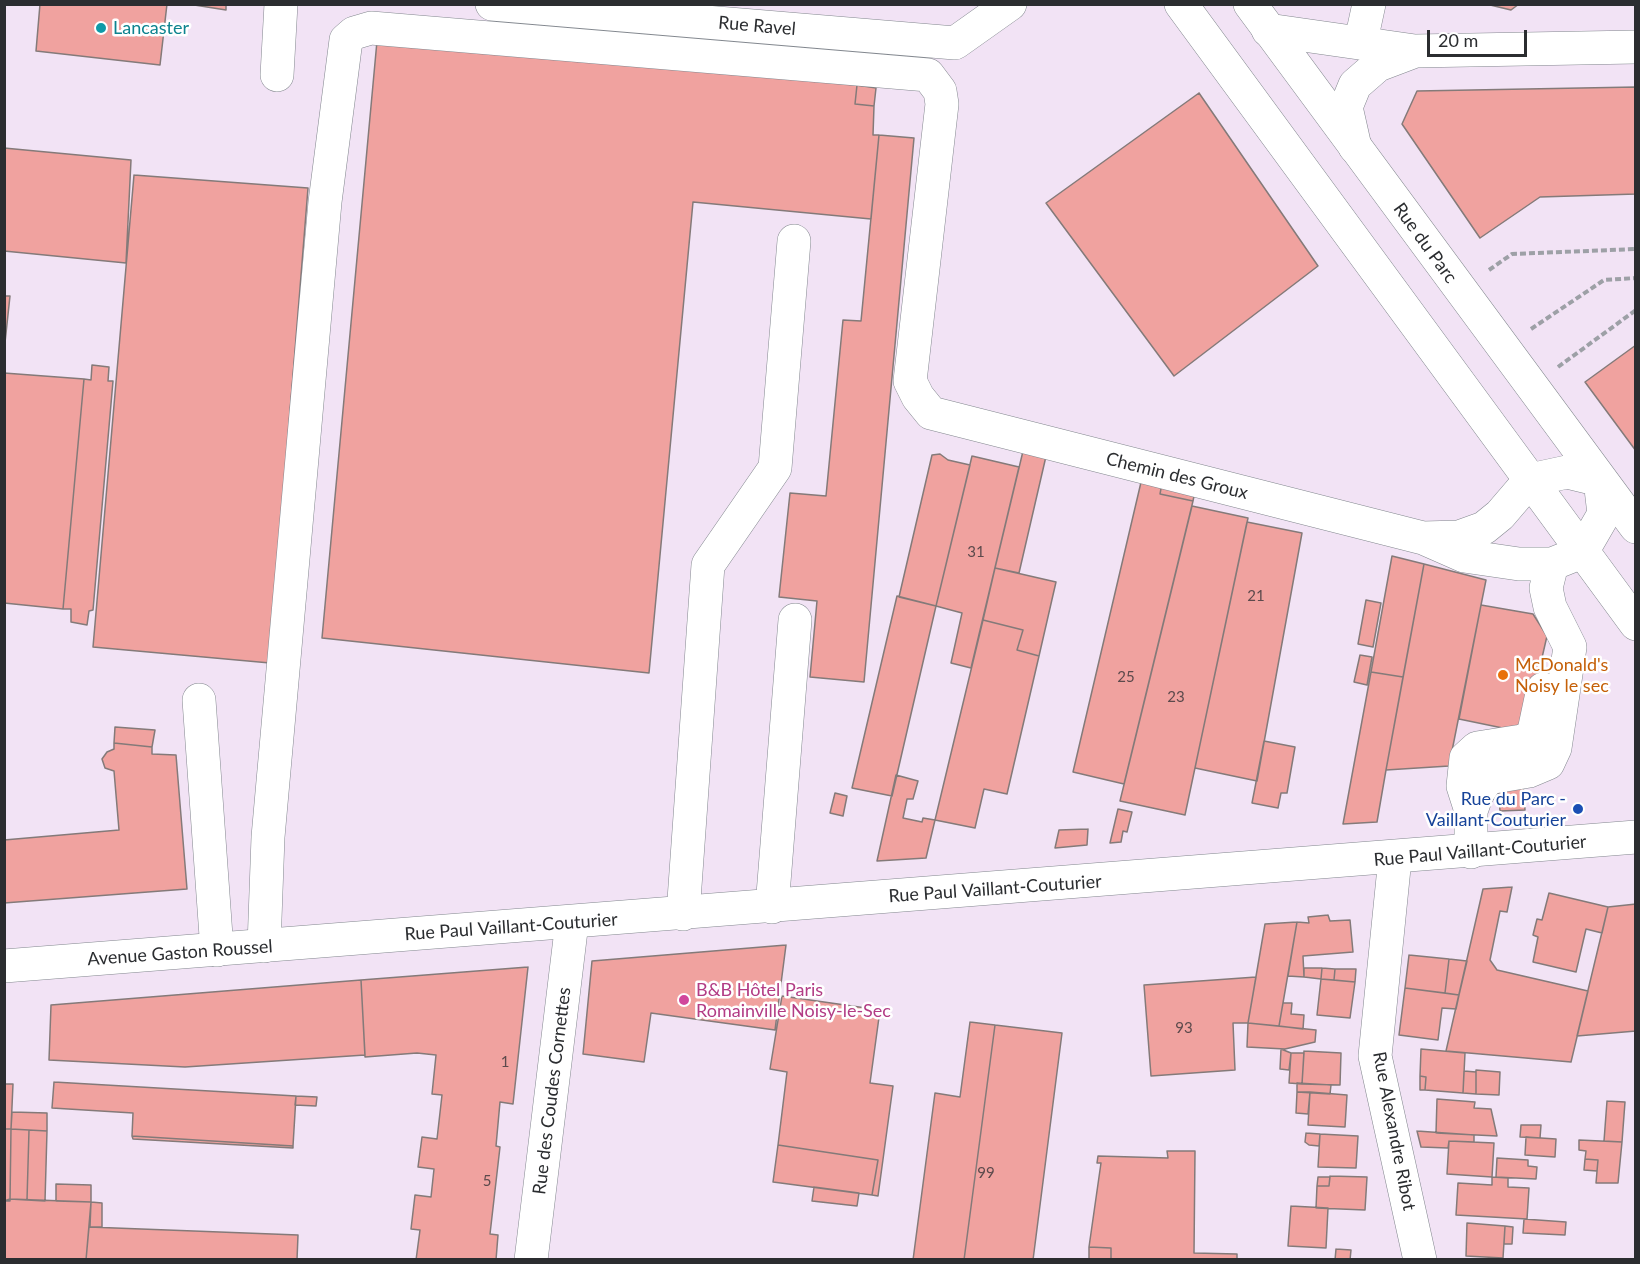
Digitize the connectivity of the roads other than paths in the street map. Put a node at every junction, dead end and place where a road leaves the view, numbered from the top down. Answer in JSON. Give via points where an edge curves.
{"nodes":[{"id":1,"x":281,"y":4,"type":"edge"},
{"id":2,"x":492,"y":4,"type":"edge"},
{"id":3,"x":1010,"y":4,"type":"edge"},
{"id":4,"x":1181,"y":4,"type":"edge"},
{"id":5,"x":1369,"y":4,"type":"edge"},
{"id":6,"x":1259,"y":17,"type":"edge"},
{"id":7,"x":1361,"y":41,"type":"junction"},
{"id":8,"x":1635,"y":48,"type":"edge"},
{"id":9,"x":1415,"y":51,"type":"junction"},
{"id":10,"x":277,"y":75,"type":"dead end"},
{"id":11,"x":1355,"y":147,"type":"junction"},
{"id":12,"x":794,"y":241,"type":"dead end"},
{"id":13,"x":1530,"y":480,"type":"junction"},
{"id":14,"x":1600,"y":480,"type":"junction"},
{"id":15,"x":1500,"y":515,"type":"junction"},
{"id":16,"x":1635,"y":527,"type":"edge"},
{"id":17,"x":1423,"y":538,"type":"junction"},
{"id":18,"x":1582,"y":552,"type":"junction"},
{"id":19,"x":1519,"y":564,"type":"junction"},
{"id":20,"x":1552,"y":564,"type":"junction"},
{"id":21,"x":795,"y":620,"type":"dead end"},
{"id":22,"x":1635,"y":624,"type":"edge"},
{"id":23,"x":199,"y":700,"type":"dead end"},
{"id":24,"x":1635,"y":837,"type":"edge"},
{"id":25,"x":1471,"y":852,"type":"junction"},
{"id":26,"x":1395,"y":858,"type":"junction"},
{"id":27,"x":772,"y":907,"type":"junction"},
{"id":28,"x":682,"y":914,"type":"junction"},
{"id":29,"x":572,"y":922,"type":"junction"},
{"id":30,"x":355,"y":939,"type":"joint"},
{"id":31,"x":264,"y":946,"type":"junction"},
{"id":32,"x":217,"y":950,"type":"junction"},
{"id":33,"x":4,"y":966,"type":"edge"},
{"id":34,"x":531,"y":1260,"type":"edge"},
{"id":35,"x":1420,"y":1260,"type":"edge"}],
"edges":[{"from":1,"to":10,"type":"main road"},
{"from":2,"to":3,"type":"main road","name":"Rue Ravel","via":[[955,43]]},
{"from":4,"to":13,"type":"main road"},
{"from":5,"to":7,"type":"main road"},
{"from":6,"to":7,"type":"main road"},
{"from":6,"to":11,"type":"main road","name":"Rue du Parc"},
{"from":7,"to":9,"type":"main road"},
{"from":8,"to":9,"type":"main road"},
{"from":9,"to":11,"type":"main road","via":[[1378,65],[1355,85],[1346,108]]},
{"from":11,"to":14,"type":"main road","name":"Rue du Parc"},
{"from":12,"to":28,"type":"main road","via":[[775,468],[708,565]]},
{"from":13,"to":14,"type":"main road","via":[[1567,472]]},
{"from":13,"to":15,"type":"main road","name":"Chemin des Groux"},
{"from":13,"to":18,"type":"main road"},
{"from":14,"to":16,"type":"main road","name":"Rue du Parc"},
{"from":14,"to":18,"type":"main road","name":"Rue du Parc","via":[[1604,514]]},
{"from":15,"to":17,"type":"main road","name":"Chemin des Groux","via":[[1484,528],[1459,537]]},
{"from":15,"to":19,"type":"main road","via":[[1499,542]]},
{"from":17,"to":19,"type":"main road","name":"Chemin des Groux","via":[[1464,556]]},
{"from":17,"to":31,"type":"main road","name":"Chemin des Groux","via":[[931,413],[910,381],[942,104],[940,91],[928,75],[371,28],[354,33],[346,40],[323,214],[268,837]]},
{"from":18,"to":20,"type":"main road","name":"Chemin des Groux"},
{"from":18,"to":22,"type":"main road"},
{"from":19,"to":20,"type":"main road","name":"Chemin des Groux"},
{"from":20,"to":25,"type":"main road","via":[[1546,588],[1550,607],[1570,647],[1555,748],[1548,763],[1488,778],[1471,811]]},
{"from":21,"to":27,"type":"main road"},
{"from":23,"to":32,"type":"main road"},
{"from":24,"to":25,"type":"main road","name":"Rue Paul Vaillant-Couturier"},
{"from":25,"to":26,"type":"main road","name":"Rue Paul Vaillant-Couturier"},
{"from":26,"to":27,"type":"main road","name":"Rue Paul Vaillant-Couturier"},
{"from":26,"to":35,"type":"main road","name":"Rue Alexandre Ribot","via":[[1375,1056]]},
{"from":27,"to":28,"type":"main road","name":"Rue Paul Vaillant-Couturier"},
{"from":28,"to":29,"type":"main road","name":"Rue Paul Vaillant-Couturier"},
{"from":29,"to":30,"type":"main road","name":"Rue Paul Vaillant-Couturier"},
{"from":29,"to":34,"type":"main road","name":"Rue des Coudes Cornettes"},
{"from":30,"to":31,"type":"main road","name":"Avenue Gaston Roussel"},
{"from":31,"to":32,"type":"main road","name":"Avenue Gaston Roussel"},
{"from":32,"to":33,"type":"main road","name":"Avenue Gaston Roussel"}]}
